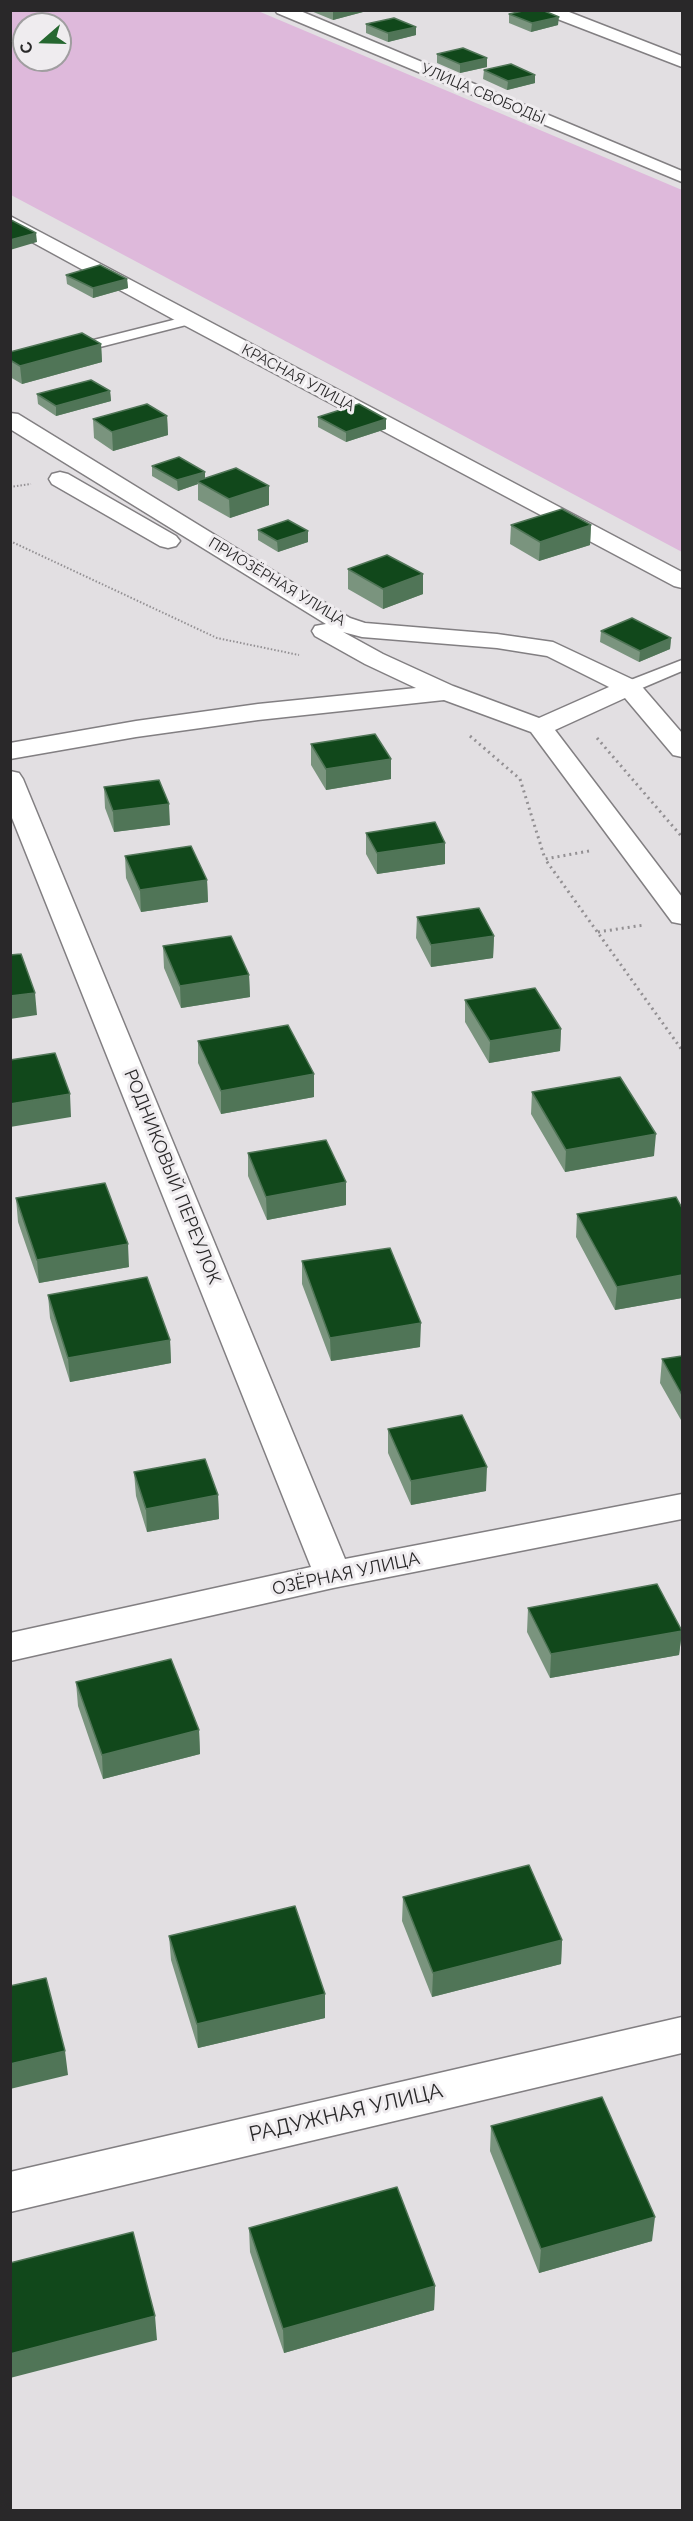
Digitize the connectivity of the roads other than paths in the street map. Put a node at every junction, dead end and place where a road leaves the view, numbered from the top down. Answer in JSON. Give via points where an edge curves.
{"nodes":[{"id":1,"x":548,"y":10,"type":"edge"},
{"id":2,"x":288,"y":11,"type":"edge"},
{"id":3,"x":682,"y":62,"type":"edge"},
{"id":4,"x":682,"y":177,"type":"edge"},
{"id":5,"x":10,"y":222,"type":"edge"},
{"id":6,"x":189,"y":320,"type":"junction"},
{"id":7,"x":10,"y":366,"type":"edge"},
{"id":8,"x":10,"y":419,"type":"edge"},
{"id":9,"x":89,"y":467,"type":"junction"},
{"id":10,"x":682,"y":581,"type":"edge"},
{"id":11,"x":682,"y":665,"type":"edge"},
{"id":12,"x":629,"y":687,"type":"junction"},
{"id":13,"x":434,"y":693,"type":"junction"},
{"id":14,"x":540,"y":727,"type":"junction"},
{"id":15,"x":682,"y":749,"type":"edge"},
{"id":16,"x":10,"y":751,"type":"edge"},
{"id":17,"x":10,"y":779,"type":"edge"},
{"id":18,"x":682,"y":916,"type":"edge"},
{"id":19,"x":682,"y":1507,"type":"edge"},
{"id":20,"x":333,"y":1575,"type":"junction"},
{"id":21,"x":10,"y":1647,"type":"edge"},
{"id":22,"x":682,"y":2035,"type":"edge"},
{"id":23,"x":10,"y":2192,"type":"edge"}],
"edges":[{"from":1,"to":3,"type":"street"},
{"from":2,"to":4,"type":"street","name":"УЛИЦА СВОБОДЫ"},
{"from":5,"to":6,"type":"street","name":"КРАСНАЯ УЛИЦА"},
{"from":6,"to":7,"type":"lane"},
{"from":6,"to":10,"type":"street","name":"КРАСНАЯ УЛИЦА"},
{"from":8,"to":9,"type":"street","name":"ПРИОЗЁРНАЯ УЛИЦА"},
{"from":9,"to":12,"type":"street","name":"ПРИОЗЁРНАЯ УЛИЦА","via":[[341,623],[362,630],[553,649]]},
{"from":9,"to":13,"type":"street","via":[[60,479]]},
{"from":11,"to":12,"type":"lane"},
{"from":12,"to":14,"type":"street"},
{"from":12,"to":15,"type":"street","name":"ПРИОЗЁРНАЯ УЛИЦА"},
{"from":13,"to":14,"type":"street"},
{"from":13,"to":16,"type":"street","via":[[136,729]]},
{"from":14,"to":18,"type":"street"},
{"from":17,"to":20,"type":"street","name":"РОДНИКОВЫЙ ПЕРЕУЛОК"},
{"from":19,"to":20,"type":"street","name":"ОЗЁРНАЯ УЛИЦА"},
{"from":20,"to":21,"type":"street","name":"ОЗЁРНАЯ УЛИЦА"},
{"from":22,"to":23,"type":"street","name":"РАДУЖНАЯ УЛИЦА"}]}
